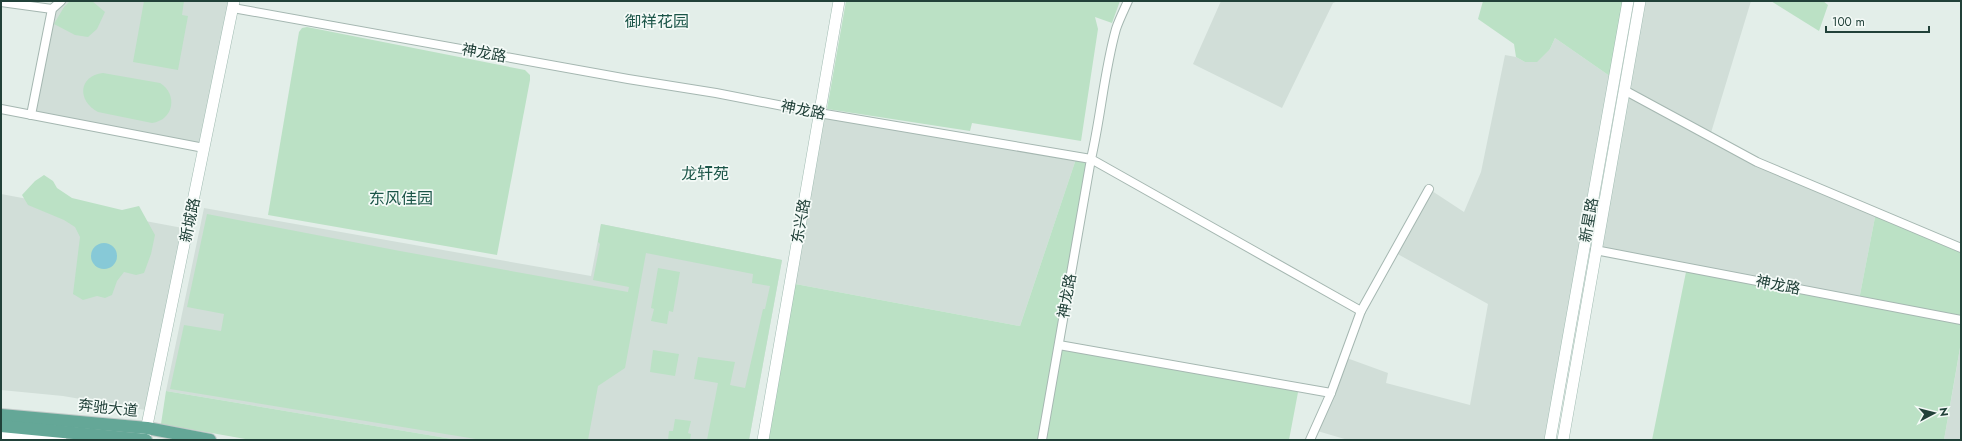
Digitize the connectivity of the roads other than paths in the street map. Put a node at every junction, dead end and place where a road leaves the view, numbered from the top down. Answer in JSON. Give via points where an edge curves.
{"nodes":[{"id":1,"x":61,"y":1,"type":"edge"},
{"id":2,"x":839,"y":1,"type":"edge"},
{"id":3,"x":1128,"y":1,"type":"edge"},
{"id":4,"x":1628,"y":1,"type":"edge"},
{"id":5,"x":1640,"y":1,"type":"edge"},
{"id":6,"x":1,"y":2,"type":"edge"},
{"id":7,"x":234,"y":5,"type":"edge"},
{"id":8,"x":52,"y":9,"type":"junction"},
{"id":9,"x":1624,"y":90,"type":"junction"},
{"id":10,"x":1,"y":109,"type":"edge"},
{"id":11,"x":819,"y":113,"type":"junction"},
{"id":12,"x":31,"y":115,"type":"junction"},
{"id":13,"x":204,"y":148,"type":"junction"},
{"id":14,"x":1091,"y":159,"type":"junction"},
{"id":15,"x":1430,"y":189,"type":"dead end"},
{"id":16,"x":1961,"y":248,"type":"edge"},
{"id":17,"x":1595,"y":250,"type":"junction"},
{"id":18,"x":1361,"y":311,"type":"junction"},
{"id":19,"x":1961,"y":320,"type":"edge"},
{"id":20,"x":1059,"y":346,"type":"junction"},
{"id":21,"x":1331,"y":393,"type":"junction"},
{"id":22,"x":1,"y":415,"type":"edge"},
{"id":23,"x":1,"y":426,"type":"edge"},
{"id":24,"x":1,"y":436,"type":"edge"},
{"id":25,"x":146,"y":436,"type":"edge"},
{"id":26,"x":62,"y":440,"type":"edge"},
{"id":27,"x":210,"y":440,"type":"edge"},
{"id":28,"x":763,"y":440,"type":"edge"},
{"id":29,"x":1042,"y":440,"type":"edge"},
{"id":30,"x":1310,"y":440,"type":"edge"},
{"id":31,"x":1550,"y":440,"type":"edge"},
{"id":32,"x":1563,"y":440,"type":"edge"}],
"edges":[{"from":1,"to":8,"type":"street"},
{"from":2,"to":11,"type":"street","name":"东兴路"},
{"from":3,"to":14,"type":"street","via":[[1116,28]]},
{"from":4,"to":31,"type":"street","name":"新星路"},
{"from":5,"to":9,"type":"street","name":"新星路"},
{"from":6,"to":8,"type":"street"},
{"from":7,"to":11,"type":"street","name":"神龙路"},
{"from":7,"to":13,"type":"street","name":"新城路"},
{"from":8,"to":12,"type":"street"},
{"from":9,"to":16,"type":"street","via":[[1757,162]]},
{"from":9,"to":17,"type":"street","name":"新星路"},
{"from":10,"to":12,"type":"street"},
{"from":11,"to":14,"type":"street","name":"神龙路"},
{"from":11,"to":28,"type":"street","name":"东兴路"},
{"from":12,"to":13,"type":"street"},
{"from":13,"to":25,"type":"street","name":"新城路"},
{"from":14,"to":18,"type":"street"},
{"from":14,"to":20,"type":"street","name":"神龙路"},
{"from":15,"to":18,"type":"street"},
{"from":17,"to":19,"type":"street","name":"神龙路"},
{"from":17,"to":32,"type":"street","name":"新星路"},
{"from":18,"to":21,"type":"street"},
{"from":20,"to":21,"type":"street"},
{"from":20,"to":29,"type":"street","name":"神龙路"},
{"from":21,"to":30,"type":"street"},
{"from":22,"to":25,"type":"main road","name":"奔驰大道"},
{"from":23,"to":25,"type":"main road","name":"奔驰大道"},
{"from":24,"to":26,"type":"street"},
{"from":25,"to":27,"type":"main road","name":"奔驰大道"}]}
